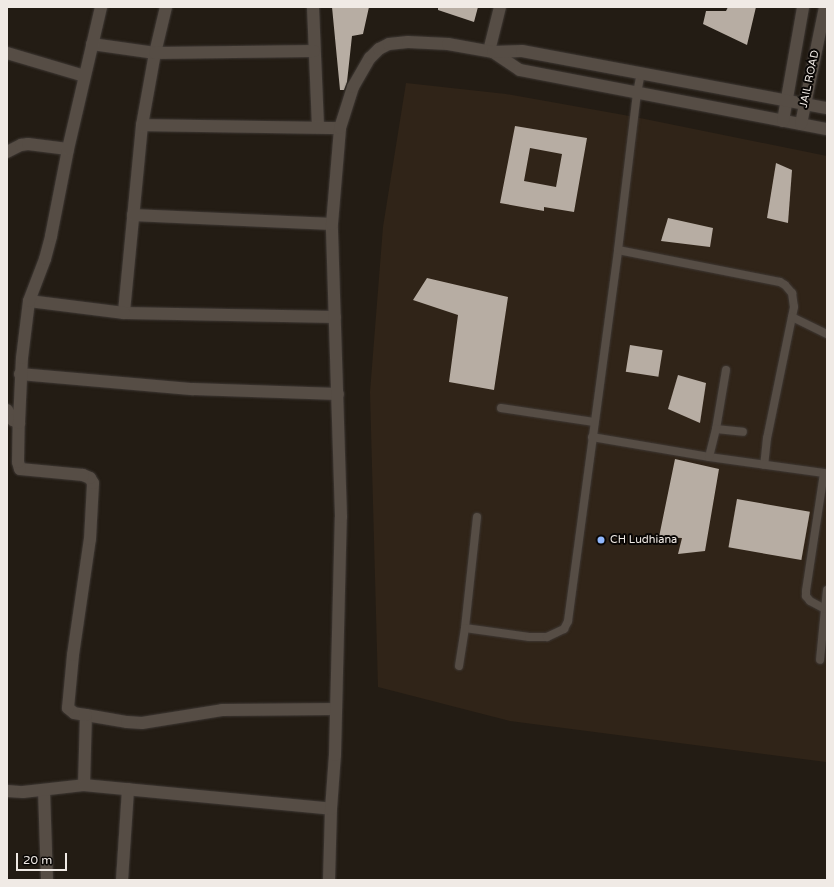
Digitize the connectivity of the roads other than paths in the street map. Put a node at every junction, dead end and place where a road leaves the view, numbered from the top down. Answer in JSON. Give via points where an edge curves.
{"nodes":[{"id":1,"x":101,"y":7,"type":"edge"},
{"id":2,"x":166,"y":7,"type":"edge"},
{"id":3,"x":313,"y":7,"type":"edge"},
{"id":4,"x":500,"y":7,"type":"edge"},
{"id":5,"x":803,"y":7,"type":"edge"},
{"id":6,"x":825,"y":7,"type":"edge"},
{"id":7,"x":92,"y":44,"type":"junction"},
{"id":8,"x":314,"y":51,"type":"junction"},
{"id":9,"x":491,"y":51,"type":"junction"},
{"id":10,"x":7,"y":53,"type":"edge"},
{"id":11,"x":155,"y":53,"type":"junction"},
{"id":12,"x":641,"y":73,"type":"junction"},
{"id":13,"x":84,"y":76,"type":"junction"},
{"id":14,"x":637,"y":93,"type":"junction"},
{"id":15,"x":786,"y":101,"type":"junction"},
{"id":16,"x":804,"y":104,"type":"junction"},
{"id":17,"x":827,"y":108,"type":"edge"},
{"id":18,"x":783,"y":120,"type":"junction"},
{"id":19,"x":800,"y":124,"type":"junction"},
{"id":20,"x":142,"y":125,"type":"junction"},
{"id":21,"x":318,"y":127,"type":"junction"},
{"id":22,"x":340,"y":128,"type":"junction"},
{"id":23,"x":827,"y":129,"type":"edge"},
{"id":24,"x":68,"y":149,"type":"junction"},
{"id":25,"x":7,"y":152,"type":"edge"},
{"id":26,"x":133,"y":215,"type":"junction"},
{"id":27,"x":332,"y":224,"type":"junction"},
{"id":28,"x":618,"y":250,"type":"junction"},
{"id":29,"x":28,"y":301,"type":"junction"},
{"id":30,"x":124,"y":313,"type":"junction"},
{"id":31,"x":335,"y":317,"type":"junction"},
{"id":32,"x":792,"y":317,"type":"junction"},
{"id":33,"x":827,"y":334,"type":"edge"},
{"id":34,"x":726,"y":370,"type":"dead end"},
{"id":35,"x":20,"y":374,"type":"junction"},
{"id":36,"x":338,"y":394,"type":"junction"},
{"id":37,"x":501,"y":408,"type":"dead end"},
{"id":38,"x":7,"y":410,"type":"edge"},
{"id":39,"x":19,"y":422,"type":"junction"},
{"id":40,"x":594,"y":422,"type":"junction"},
{"id":41,"x":716,"y":429,"type":"junction"},
{"id":42,"x":743,"y":432,"type":"dead end"},
{"id":43,"x":592,"y":437,"type":"junction"},
{"id":44,"x":709,"y":458,"type":"junction"},
{"id":45,"x":764,"y":465,"type":"junction"},
{"id":46,"x":825,"y":474,"type":"edge"},
{"id":47,"x":477,"y":517,"type":"dead end"},
{"id":48,"x":827,"y":590,"type":"edge"},
{"id":49,"x":825,"y":609,"type":"junction"},
{"id":50,"x":465,"y":628,"type":"junction"},
{"id":51,"x":820,"y":660,"type":"dead end"},
{"id":52,"x":459,"y":666,"type":"dead end"},
{"id":53,"x":336,"y":709,"type":"junction"},
{"id":54,"x":86,"y":715,"type":"junction"},
{"id":55,"x":84,"y":786,"type":"junction"},
{"id":56,"x":128,"y":789,"type":"junction"},
{"id":57,"x":44,"y":790,"type":"junction"},
{"id":58,"x":7,"y":791,"type":"edge"},
{"id":59,"x":331,"y":809,"type":"junction"},
{"id":60,"x":46,"y":880,"type":"edge"},
{"id":61,"x":122,"y":880,"type":"edge"},
{"id":62,"x":329,"y":880,"type":"edge"}],
"edges":[{"from":1,"to":7,"type":"street"},
{"from":2,"to":11,"type":"street"},
{"from":3,"to":8,"type":"street"},
{"from":4,"to":9,"type":"street"},
{"from":5,"to":15,"type":"street","name":"JAIL ROAD"},
{"from":6,"to":16,"type":"street","name":"JAIL ROAD"},
{"from":7,"to":11,"type":"street"},
{"from":7,"to":13,"type":"street"},
{"from":8,"to":11,"type":"street"},
{"from":8,"to":21,"type":"street"},
{"from":9,"to":12,"type":"street","via":[[522,51]]},
{"from":9,"to":14,"type":"street","via":[[520,70]]},
{"from":9,"to":22,"type":"street","via":[[448,44],[408,42],[389,44],[379,49],[370,58],[353,87]]},
{"from":10,"to":13,"type":"street"},
{"from":11,"to":20,"type":"street"},
{"from":12,"to":14,"type":"lane"},
{"from":12,"to":15,"type":"street"},
{"from":13,"to":24,"type":"street"},
{"from":14,"to":18,"type":"street"},
{"from":14,"to":28,"type":"lane"},
{"from":15,"to":16,"type":"street"},
{"from":15,"to":18,"type":"street","name":"JAIL ROAD"},
{"from":16,"to":17,"type":"street"},
{"from":16,"to":19,"type":"street","name":"JAIL ROAD"},
{"from":18,"to":19,"type":"street"},
{"from":19,"to":23,"type":"street"},
{"from":20,"to":21,"type":"street"},
{"from":20,"to":26,"type":"street"},
{"from":21,"to":22,"type":"street"},
{"from":22,"to":27,"type":"street"},
{"from":24,"to":25,"type":"street","via":[[28,144]]},
{"from":24,"to":29,"type":"street","via":[[48,247]]},
{"from":26,"to":27,"type":"street"},
{"from":26,"to":30,"type":"street"},
{"from":27,"to":31,"type":"street"},
{"from":28,"to":32,"type":"lane","via":[[780,282],[792,293]]},
{"from":28,"to":40,"type":"lane"},
{"from":29,"to":30,"type":"street"},
{"from":29,"to":35,"type":"street"},
{"from":30,"to":31,"type":"street"},
{"from":31,"to":36,"type":"street"},
{"from":32,"to":33,"type":"lane"},
{"from":32,"to":45,"type":"lane","via":[[767,438]]},
{"from":34,"to":41,"type":"lane"},
{"from":35,"to":36,"type":"street","via":[[193,389]]},
{"from":35,"to":39,"type":"street"},
{"from":36,"to":53,"type":"street","via":[[341,517]]},
{"from":37,"to":40,"type":"lane"},
{"from":38,"to":39,"type":"street","via":[[13,420]]},
{"from":39,"to":54,"type":"street","via":[[20,469],[83,475],[90,478],[93,483],[90,539],[68,708],[74,713]]},
{"from":40,"to":43,"type":"lane"},
{"from":41,"to":42,"type":"lane"},
{"from":41,"to":44,"type":"lane"},
{"from":43,"to":44,"type":"lane"},
{"from":43,"to":50,"type":"lane","via":[[568,621],[564,629],[547,637],[535,637]]},
{"from":44,"to":45,"type":"lane"},
{"from":45,"to":46,"type":"lane"},
{"from":46,"to":49,"type":"lane","via":[[806,591],[806,596],[810,600]]},
{"from":47,"to":50,"type":"lane"},
{"from":48,"to":49,"type":"lane"},
{"from":49,"to":51,"type":"lane"},
{"from":50,"to":52,"type":"lane"},
{"from":53,"to":54,"type":"street","via":[[222,710],[142,723]]},
{"from":53,"to":59,"type":"street"},
{"from":54,"to":55,"type":"street"},
{"from":55,"to":56,"type":"street"},
{"from":55,"to":57,"type":"street"},
{"from":56,"to":59,"type":"street"},
{"from":56,"to":61,"type":"street"},
{"from":57,"to":58,"type":"street"},
{"from":57,"to":60,"type":"street"},
{"from":59,"to":62,"type":"street"}]}
